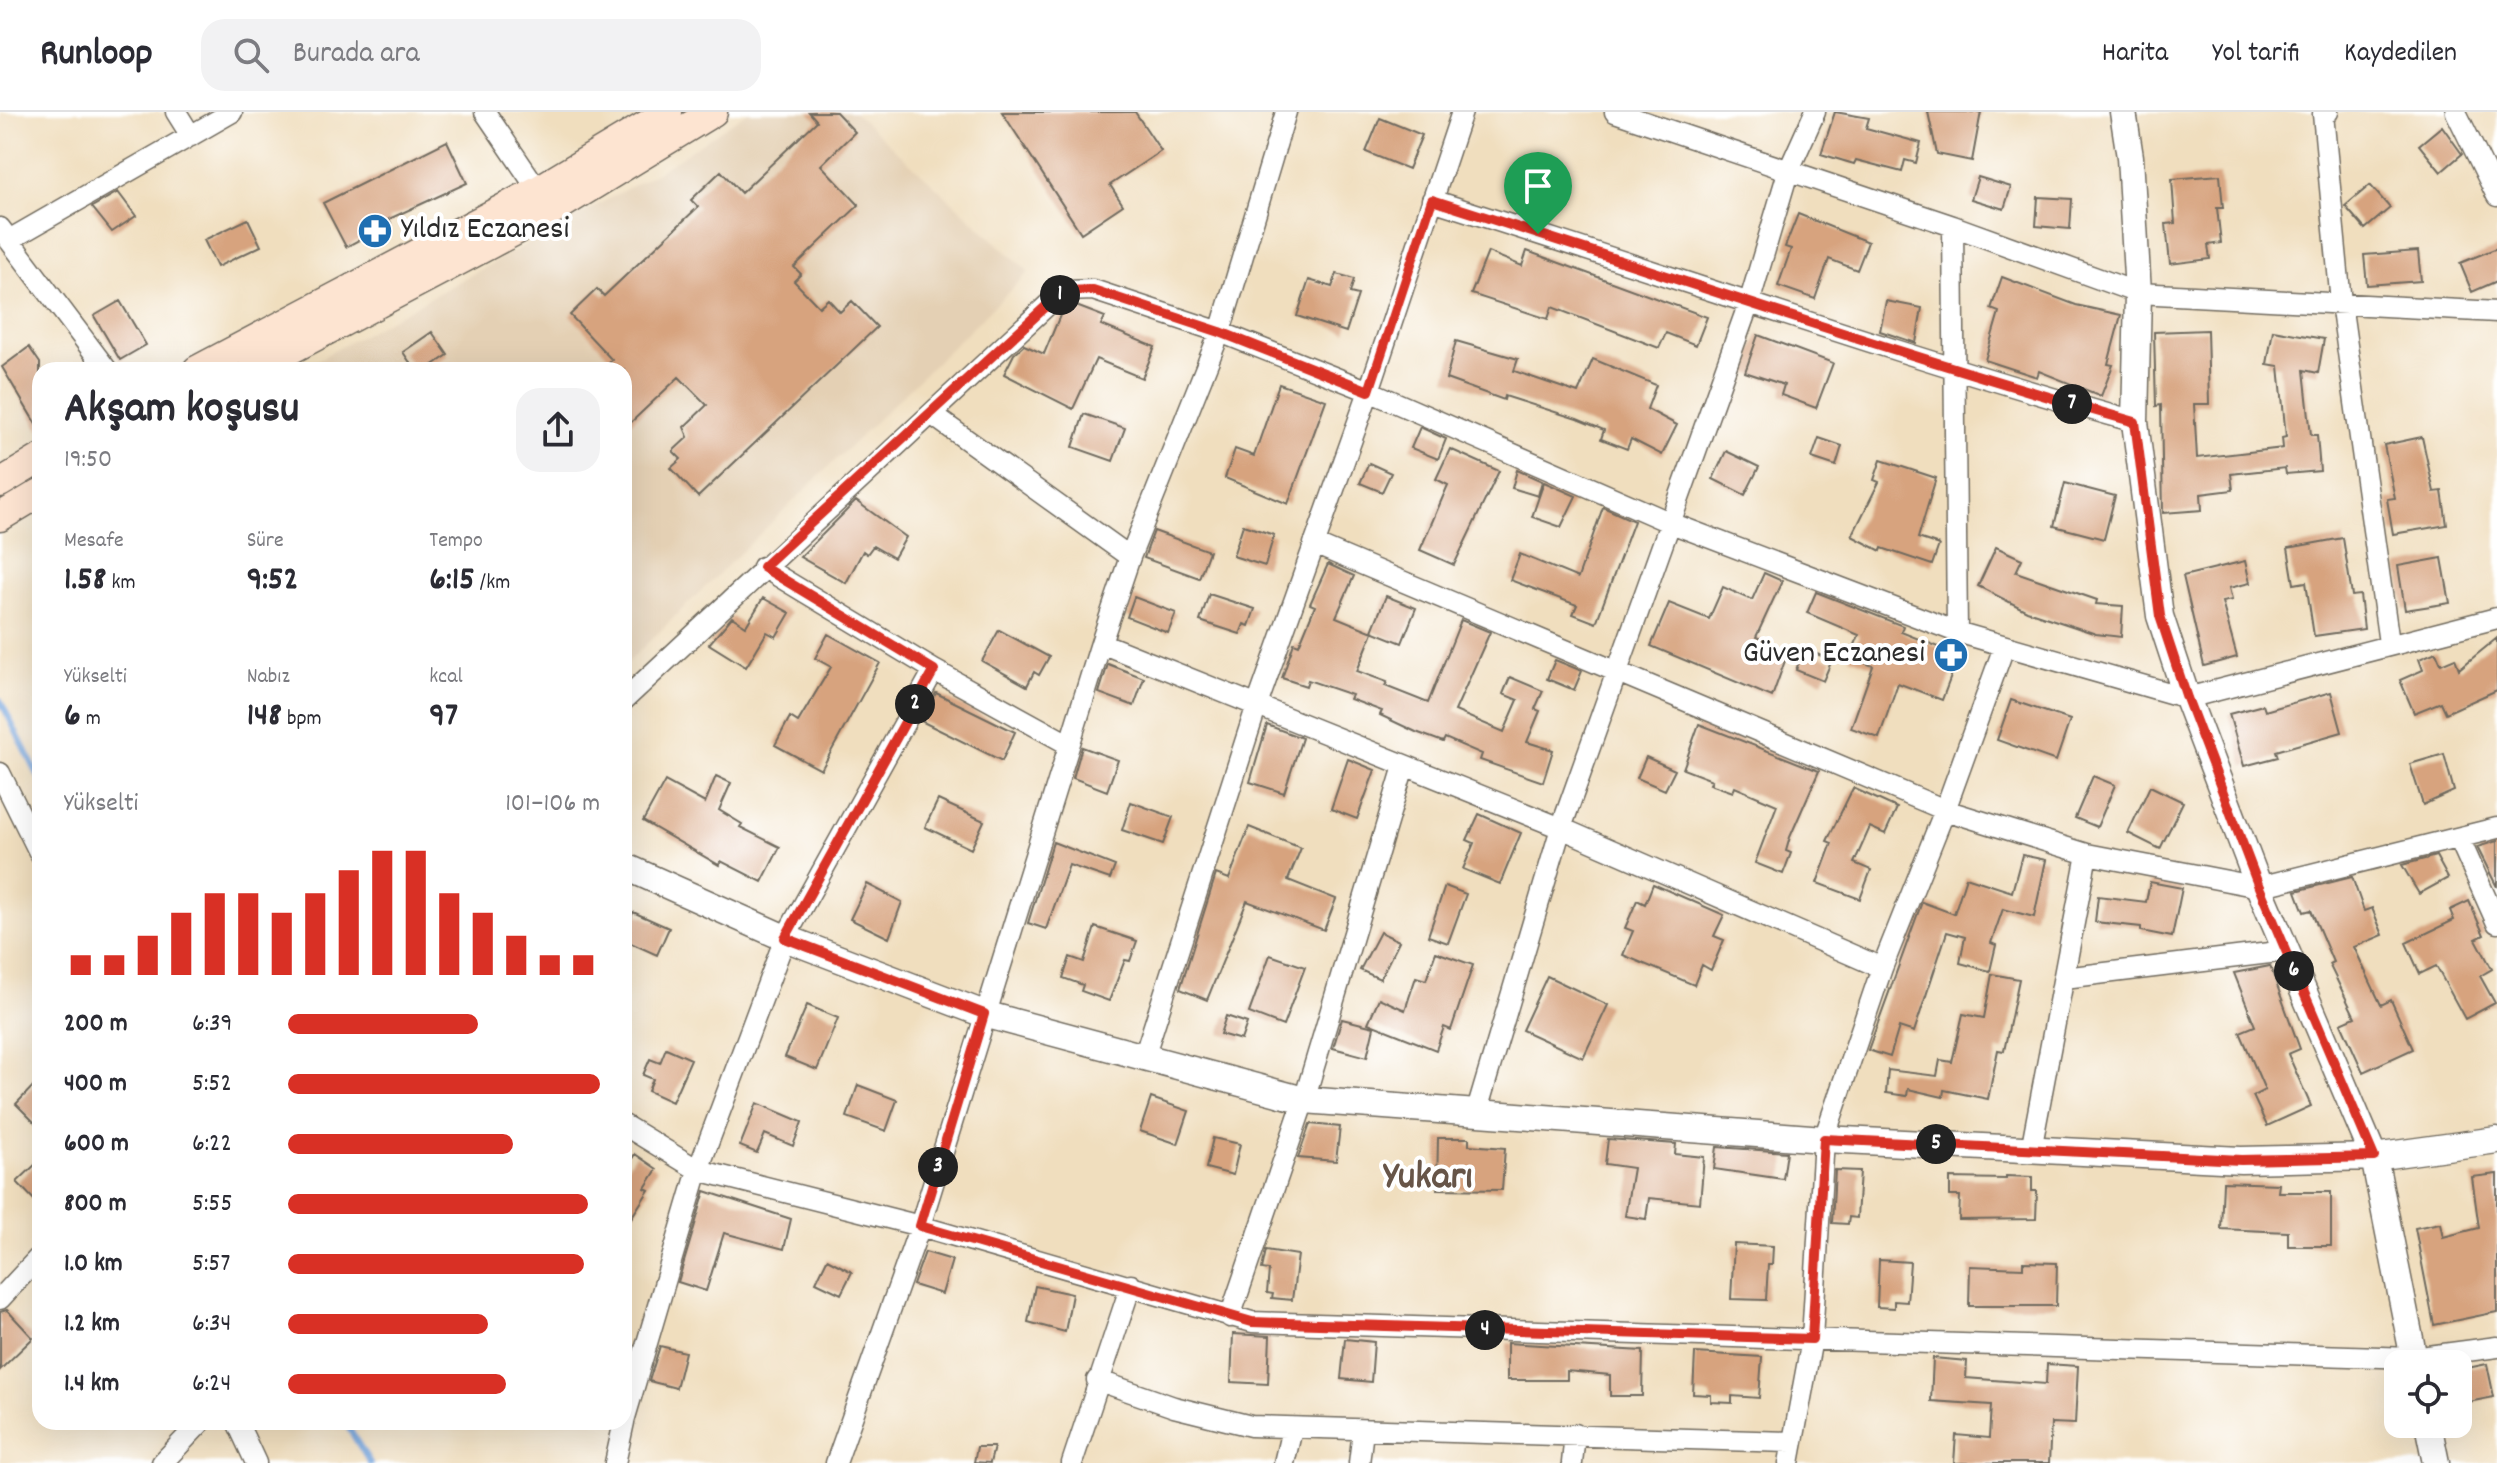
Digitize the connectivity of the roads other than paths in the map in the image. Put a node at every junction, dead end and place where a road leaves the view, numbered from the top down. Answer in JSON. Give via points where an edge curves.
{"nodes":[{"id":1,"x":176,"y":112,"type":"edge"},
{"id":2,"x":232,"y":112,"type":"edge"},
{"id":3,"x":485,"y":112,"type":"edge"},
{"id":4,"x":668,"y":112,"type":"edge"},
{"id":5,"x":713,"y":112,"type":"edge"},
{"id":6,"x":1286,"y":112,"type":"edge"},
{"id":7,"x":1462,"y":112,"type":"edge"},
{"id":8,"x":1615,"y":112,"type":"edge"},
{"id":9,"x":1815,"y":112,"type":"edge"},
{"id":10,"x":2123,"y":112,"type":"edge"},
{"id":11,"x":2328,"y":112,"type":"edge"},
{"id":12,"x":2456,"y":112,"type":"edge"},
{"id":13,"x":191,"y":136,"type":"junction"},
{"id":14,"x":1788,"y":172,"type":"junction"},
{"id":15,"x":538,"y":190,"type":"junction"},
{"id":16,"x":2497,"y":196,"type":"edge"},
{"id":17,"x":1432,"y":200,"type":"junction"},
{"id":18,"x":1953,"y":226,"type":"junction"},
{"id":19,"x":4,"y":234,"type":"edge"},
{"id":20,"x":2138,"y":293,"type":"junction"},
{"id":21,"x":1750,"y":300,"type":"junction"},
{"id":22,"x":2341,"y":303,"type":"junction"},
{"id":23,"x":2497,"y":312,"type":"edge"},
{"id":24,"x":1220,"y":332,"type":"junction"},
{"id":25,"x":101,"y":362,"type":"edge"},
{"id":26,"x":212,"y":362,"type":"edge"},
{"id":27,"x":267,"y":362,"type":"edge"},
{"id":28,"x":1955,"y":371,"type":"junction"},
{"id":29,"x":1369,"y":391,"type":"junction"},
{"id":30,"x":931,"y":414,"type":"junction"},
{"id":31,"x":2135,"y":422,"type":"junction"},
{"id":32,"x":32,"y":464,"type":"edge"},
{"id":33,"x":0,"y":483,"type":"edge"},
{"id":34,"x":32,"y":498,"type":"edge"},
{"id":35,"x":0,"y":517,"type":"edge"},
{"id":36,"x":1671,"y":523,"type":"junction"},
{"id":37,"x":1314,"y":544,"type":"junction"},
{"id":38,"x":1130,"y":557,"type":"junction"},
{"id":39,"x":763,"y":567,"type":"junction"},
{"id":40,"x":2497,"y":618,"type":"edge"},
{"id":41,"x":1957,"y":632,"type":"junction"},
{"id":42,"x":1101,"y":643,"type":"junction"},
{"id":43,"x":2389,"y":643,"type":"junction"},
{"id":44,"x":2004,"y":647,"type":"junction"},
{"id":45,"x":934,"y":670,"type":"junction"},
{"id":46,"x":1617,"y":672,"type":"junction"},
{"id":47,"x":632,"y":692,"type":"edge"},
{"id":48,"x":2187,"y":698,"type":"junction"},
{"id":49,"x":1256,"y":708,"type":"junction"},
{"id":50,"x":1068,"y":744,"type":"junction"},
{"id":51,"x":1404,"y":766,"type":"junction"},
{"id":52,"x":0,"y":773,"type":"edge"},
{"id":53,"x":7,"y":807,"type":"edge"},
{"id":54,"x":1945,"y":810,"type":"junction"},
{"id":55,"x":1561,"y":828,"type":"junction"},
{"id":56,"x":2497,"y":828,"type":"edge"},
{"id":57,"x":2459,"y":838,"type":"junction"},
{"id":58,"x":32,"y":843,"type":"edge"},
{"id":59,"x":2087,"y":854,"type":"junction"},
{"id":60,"x":632,"y":870,"type":"edge"},
{"id":61,"x":2259,"y":887,"type":"junction"},
{"id":62,"x":2497,"y":923,"type":"edge"},
{"id":63,"x":785,"y":938,"type":"junction"},
{"id":64,"x":2286,"y":951,"type":"junction"},
{"id":65,"x":1882,"y":968,"type":"junction"},
{"id":66,"x":2064,"y":978,"type":"junction"},
{"id":67,"x":984,"y":1014,"type":"junction"},
{"id":68,"x":1144,"y":1057,"type":"junction"},
{"id":69,"x":1304,"y":1100,"type":"junction"},
{"id":70,"x":1476,"y":1114,"type":"junction"},
{"id":71,"x":632,"y":1130,"type":"edge"},
{"id":72,"x":1824,"y":1139,"type":"junction"},
{"id":73,"x":2497,"y":1140,"type":"edge"},
{"id":74,"x":2031,"y":1150,"type":"junction"},
{"id":75,"x":2374,"y":1157,"type":"junction"},
{"id":76,"x":698,"y":1170,"type":"junction"},
{"id":77,"x":920,"y":1226,"type":"junction"},
{"id":78,"x":32,"y":1265,"type":"edge"},
{"id":79,"x":1131,"y":1285,"type":"junction"},
{"id":80,"x":0,"y":1299,"type":"edge"},
{"id":81,"x":1230,"y":1317,"type":"junction"},
{"id":82,"x":1812,"y":1339,"type":"junction"},
{"id":83,"x":2497,"y":1347,"type":"edge"},
{"id":84,"x":2412,"y":1350,"type":"edge"},
{"id":85,"x":2472,"y":1351,"type":"edge"},
{"id":86,"x":2384,"y":1360,"type":"edge"},
{"id":87,"x":632,"y":1378,"type":"edge"},
{"id":88,"x":1097,"y":1380,"type":"junction"},
{"id":89,"x":1292,"y":1429,"type":"junction"},
{"id":90,"x":193,"y":1430,"type":"edge"},
{"id":91,"x":241,"y":1430,"type":"edge"},
{"id":92,"x":622,"y":1430,"type":"edge"},
{"id":93,"x":1363,"y":1431,"type":"junction"},
{"id":94,"x":1575,"y":1434,"type":"junction"},
{"id":95,"x":2431,"y":1438,"type":"edge"},
{"id":96,"x":1790,"y":1453,"type":"edge"},
{"id":97,"x":162,"y":1463,"type":"edge"},
{"id":98,"x":256,"y":1463,"type":"edge"},
{"id":99,"x":615,"y":1463,"type":"edge"},
{"id":100,"x":836,"y":1463,"type":"edge"},
{"id":101,"x":1072,"y":1463,"type":"edge"},
{"id":102,"x":1284,"y":1463,"type":"edge"},
{"id":103,"x":1359,"y":1463,"type":"edge"},
{"id":104,"x":1572,"y":1463,"type":"edge"},
{"id":105,"x":2436,"y":1463,"type":"edge"}],
"edges":[{"from":1,"to":13,"type":"street"},
{"from":2,"to":13,"type":"street"},
{"from":3,"to":15,"type":"street"},
{"from":4,"to":15,"type":"main road"},
{"from":5,"to":27,"type":"main road","via":[[538,219]]},
{"from":6,"to":24,"type":"street"},
{"from":7,"to":17,"type":"street"},
{"from":8,"to":14,"type":"street"},
{"from":9,"to":14,"type":"street"},
{"from":10,"to":20,"type":"street"},
{"from":11,"to":22,"type":"street","via":[[2323,114]]},
{"from":12,"to":16,"type":"street"},
{"from":13,"to":19,"type":"street"},
{"from":14,"to":18,"type":"street"},
{"from":14,"to":21,"type":"street"},
{"from":15,"to":26,"type":"main road"},
{"from":17,"to":21,"type":"street"},
{"from":17,"to":29,"type":"street"},
{"from":18,"to":20,"type":"street"},
{"from":18,"to":28,"type":"street"},
{"from":19,"to":25,"type":"street"},
{"from":20,"to":22,"type":"street"},
{"from":20,"to":31,"type":"street"},
{"from":21,"to":28,"type":"street"},
{"from":21,"to":36,"type":"street"},
{"from":22,"to":23,"type":"street"},
{"from":22,"to":43,"type":"street"},
{"from":24,"to":29,"type":"street"},
{"from":24,"to":30,"type":"street","via":[[1093,290],[1067,291]]},
{"from":24,"to":38,"type":"street"},
{"from":28,"to":31,"type":"street"},
{"from":28,"to":41,"type":"street"},
{"from":29,"to":36,"type":"street"},
{"from":29,"to":37,"type":"street"},
{"from":30,"to":38,"type":"street"},
{"from":30,"to":39,"type":"street"},
{"from":31,"to":48,"type":"street","via":[[2160,616]]},
{"from":32,"to":33,"type":"main road"},
{"from":34,"to":35,"type":"main road"},
{"from":36,"to":41,"type":"street"},
{"from":36,"to":46,"type":"street"},
{"from":37,"to":46,"type":"street"},
{"from":37,"to":49,"type":"street"},
{"from":38,"to":42,"type":"street"},
{"from":39,"to":45,"type":"street"},
{"from":39,"to":47,"type":"street"},
{"from":40,"to":43,"type":"street"},
{"from":41,"to":44,"type":"street"},
{"from":42,"to":49,"type":"street"},
{"from":42,"to":50,"type":"street"},
{"from":43,"to":48,"type":"street"},
{"from":44,"to":48,"type":"street"},
{"from":44,"to":54,"type":"street"},
{"from":45,"to":50,"type":"street"},
{"from":45,"to":63,"type":"street"},
{"from":46,"to":54,"type":"street"},
{"from":46,"to":55,"type":"street"},
{"from":48,"to":61,"type":"street"},
{"from":49,"to":51,"type":"street"},
{"from":49,"to":68,"type":"street"},
{"from":50,"to":67,"type":"street"},
{"from":51,"to":55,"type":"street"},
{"from":51,"to":69,"type":"street"},
{"from":52,"to":53,"type":"street"},
{"from":53,"to":58,"type":"street"},
{"from":54,"to":59,"type":"street"},
{"from":54,"to":65,"type":"street"},
{"from":55,"to":65,"type":"street"},
{"from":55,"to":70,"type":"street"},
{"from":56,"to":57,"type":"street"},
{"from":57,"to":61,"type":"street"},
{"from":57,"to":62,"type":"street"},
{"from":59,"to":61,"type":"street"},
{"from":59,"to":66,"type":"street"},
{"from":60,"to":63,"type":"street"},
{"from":61,"to":64,"type":"street"},
{"from":63,"to":67,"type":"street"},
{"from":63,"to":76,"type":"street"},
{"from":64,"to":66,"type":"street"},
{"from":64,"to":75,"type":"street"},
{"from":65,"to":72,"type":"street"},
{"from":66,"to":74,"type":"street"},
{"from":67,"to":68,"type":"street"},
{"from":67,"to":77,"type":"street"},
{"from":68,"to":69,"type":"street"},
{"from":69,"to":70,"type":"street"},
{"from":69,"to":81,"type":"street"},
{"from":70,"to":72,"type":"street"},
{"from":71,"to":76,"type":"street"},
{"from":72,"to":74,"type":"street"},
{"from":72,"to":82,"type":"street"},
{"from":73,"to":75,"type":"street"},
{"from":74,"to":75,"type":"street","via":[[2256,1161]]},
{"from":75,"to":84,"type":"street"},
{"from":76,"to":77,"type":"street"},
{"from":76,"to":87,"type":"street"},
{"from":77,"to":79,"type":"street"},
{"from":77,"to":100,"type":"street"},
{"from":78,"to":80,"type":"street"},
{"from":79,"to":81,"type":"street"},
{"from":79,"to":88,"type":"street"},
{"from":81,"to":82,"type":"street","via":[[1280,1324]]},
{"from":82,"to":86,"type":"street"},
{"from":82,"to":96,"type":"street"},
{"from":83,"to":85,"type":"street"},
{"from":88,"to":89,"type":"street","via":[[1216,1419]]},
{"from":88,"to":101,"type":"street"},
{"from":89,"to":93,"type":"street"},
{"from":89,"to":102,"type":"street"},
{"from":90,"to":97,"type":"street"},
{"from":91,"to":98,"type":"street"},
{"from":92,"to":99,"type":"street"},
{"from":93,"to":94,"type":"street"},
{"from":93,"to":103,"type":"street"},
{"from":94,"to":96,"type":"street"},
{"from":94,"to":104,"type":"street"},
{"from":95,"to":105,"type":"street"}]}
